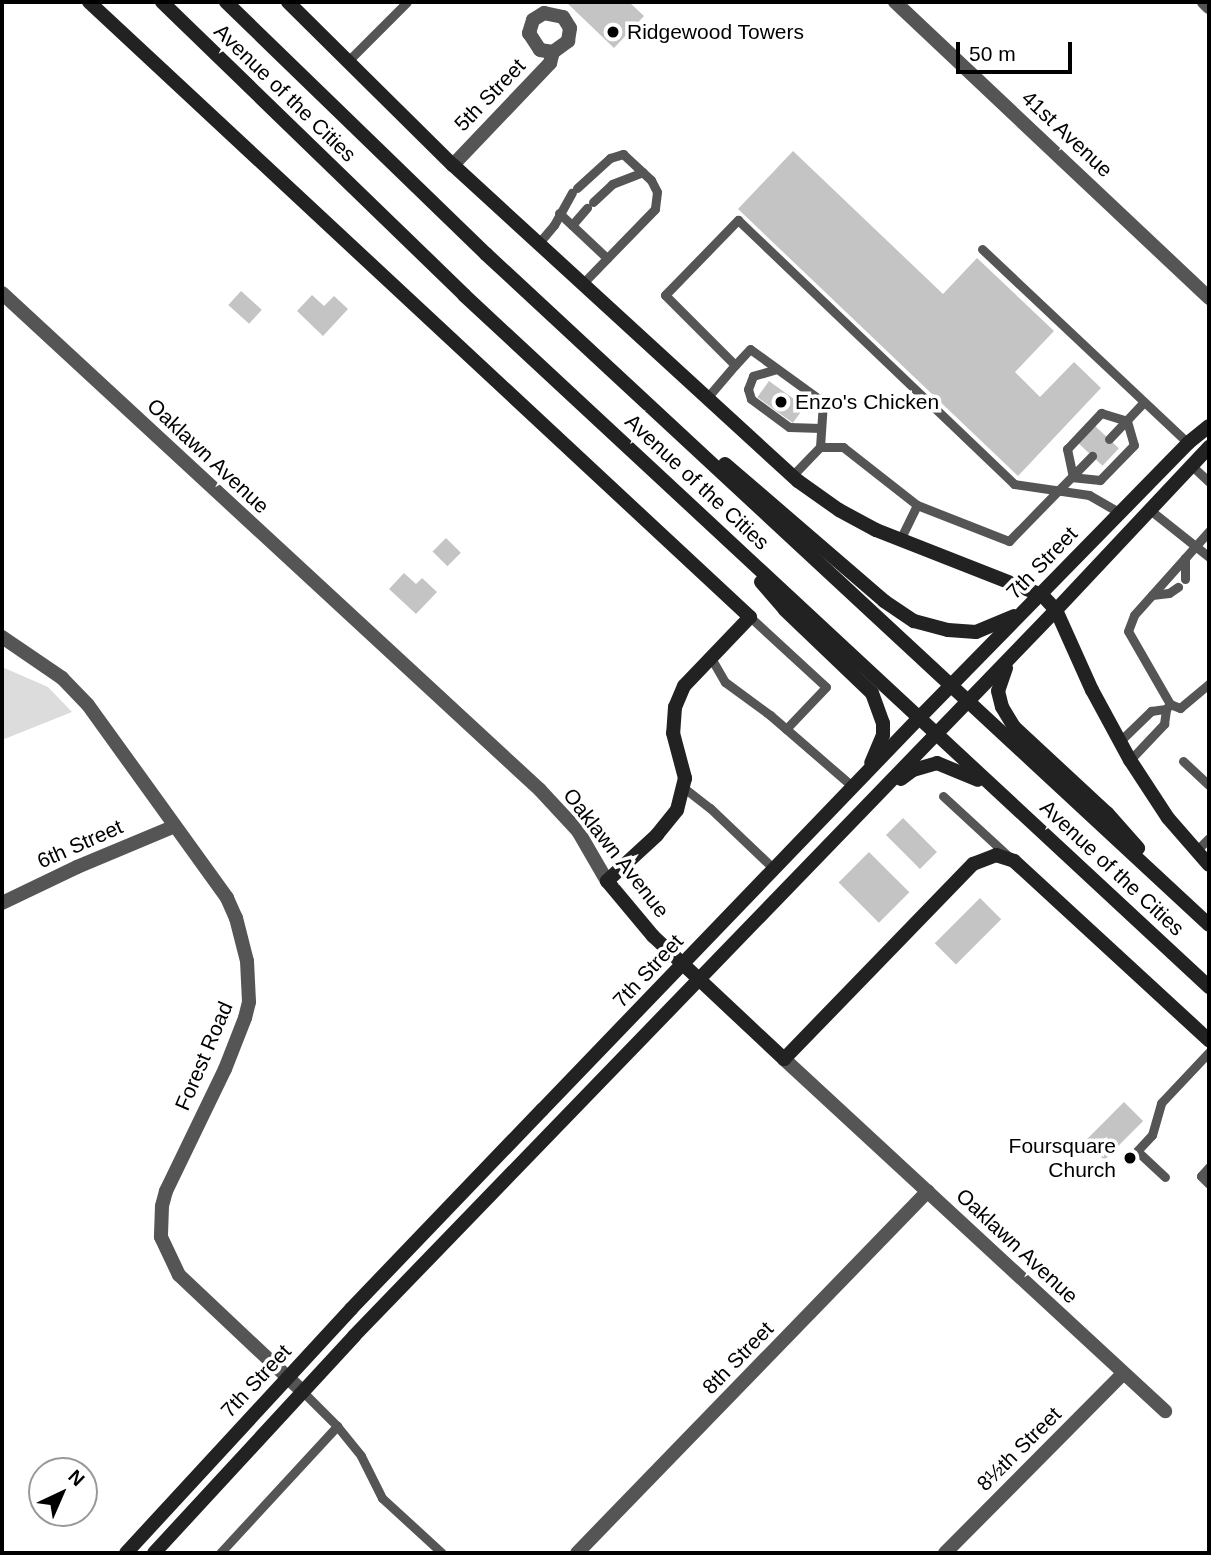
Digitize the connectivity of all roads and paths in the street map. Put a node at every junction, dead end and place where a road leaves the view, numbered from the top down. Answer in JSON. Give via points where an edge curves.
{"nodes":[{"id":1,"x":89,"y":2,"type":"edge"},
{"id":2,"x":162,"y":2,"type":"edge"},
{"id":3,"x":226,"y":2,"type":"edge"},
{"id":4,"x":288,"y":2,"type":"edge"},
{"id":5,"x":407,"y":2,"type":"edge"},
{"id":6,"x":895,"y":2,"type":"edge"},
{"id":7,"x":1204,"y":2,"type":"edge"},
{"id":8,"x":1209,"y":7,"type":"edge"},
{"id":9,"x":553,"y":52,"type":"dead end"},
{"id":10,"x":348,"y":61,"type":"junction"},
{"id":11,"x":453,"y":165,"type":"junction"},
{"id":12,"x":643,"y":172,"type":"junction"},
{"id":13,"x":559,"y":213,"type":"junction"},
{"id":14,"x":572,"y":225,"type":"junction"},
{"id":15,"x":538,"y":244,"type":"junction"},
{"id":16,"x":982,"y":249,"type":"dead end"},
{"id":17,"x":607,"y":258,"type":"junction"},
{"id":18,"x":582,"y":284,"type":"junction"},
{"id":19,"x":2,"y":293,"type":"edge"},
{"id":20,"x":1209,"y":298,"type":"edge"},
{"id":21,"x":735,"y":365,"type":"junction"},
{"id":22,"x":777,"y":369,"type":"junction"},
{"id":23,"x":706,"y":399,"type":"junction"},
{"id":24,"x":1144,"y":402,"type":"junction"},
{"id":25,"x":652,"y":407,"type":"junction"},
{"id":26,"x":1127,"y":421,"type":"junction"},
{"id":27,"x":1209,"y":426,"type":"edge"},
{"id":28,"x":821,"y":429,"type":"junction"},
{"id":29,"x":1109,"y":439,"type":"dead end"},
{"id":30,"x":1188,"y":443,"type":"junction"},
{"id":31,"x":820,"y":447,"type":"junction"},
{"id":32,"x":1209,"y":447,"type":"edge"},
{"id":33,"x":1092,"y":456,"type":"dead end"},
{"id":34,"x":1192,"y":466,"type":"junction"},
{"id":35,"x":792,"y":476,"type":"junction"},
{"id":36,"x":1073,"y":477,"type":"junction"},
{"id":37,"x":1209,"y":482,"type":"edge"},
{"id":38,"x":1060,"y":491,"type":"junction"},
{"id":39,"x":917,"y":505,"type":"junction"},
{"id":40,"x":1150,"y":510,"type":"junction"},
{"id":41,"x":1120,"y":513,"type":"junction"},
{"id":42,"x":712,"y":526,"type":"junction"},
{"id":43,"x":1209,"y":531,"type":"edge"},
{"id":44,"x":900,"y":540,"type":"junction"},
{"id":45,"x":1196,"y":546,"type":"junction"},
{"id":46,"x":1209,"y":557,"type":"edge"},
{"id":47,"x":1185,"y":558,"type":"junction"},
{"id":48,"x":1042,"y":594,"type":"junction"},
{"id":49,"x":1152,"y":595,"type":"junction"},
{"id":50,"x":1028,"y":609,"type":"junction"},
{"id":51,"x":1056,"y":610,"type":"junction"},
{"id":52,"x":750,"y":617,"type":"junction"},
{"id":53,"x":2,"y":637,"type":"edge"},
{"id":54,"x":1015,"y":651,"type":"junction"},
{"id":55,"x":711,"y":657,"type":"junction"},
{"id":56,"x":1209,"y":684,"type":"edge"},
{"id":57,"x":950,"y":686,"type":"junction"},
{"id":58,"x":967,"y":701,"type":"junction"},
{"id":59,"x":1168,"y":707,"type":"junction"},
{"id":60,"x":919,"y":718,"type":"junction"},
{"id":61,"x":786,"y":729,"type":"junction"},
{"id":62,"x":936,"y":733,"type":"junction"},
{"id":63,"x":1119,"y":741,"type":"junction"},
{"id":64,"x":1130,"y":760,"type":"junction"},
{"id":65,"x":1183,"y":761,"type":"dead end"},
{"id":66,"x":866,"y":774,"type":"junction"},
{"id":67,"x":1209,"y":785,"type":"edge"},
{"id":68,"x":853,"y":787,"type":"junction"},
{"id":69,"x":684,"y":788,"type":"junction"},
{"id":70,"x":943,"y":796,"type":"dead end"},
{"id":71,"x":1002,"y":796,"type":"junction"},
{"id":72,"x":855,"y":818,"type":"junction"},
{"id":73,"x":175,"y":826,"type":"junction"},
{"id":74,"x":1209,"y":838,"type":"edge"},
{"id":75,"x":1196,"y":851,"type":"junction"},
{"id":76,"x":1014,"y":861,"type":"junction"},
{"id":77,"x":1209,"y":865,"type":"edge"},
{"id":78,"x":774,"y":869,"type":"junction"},
{"id":79,"x":607,"y":881,"type":"junction"},
{"id":80,"x":2,"y":903,"type":"edge"},
{"id":81,"x":1190,"y":907,"type":"junction"},
{"id":82,"x":1209,"y":925,"type":"edge"},
{"id":83,"x":682,"y":964,"type":"junction"},
{"id":84,"x":699,"y":979,"type":"junction"},
{"id":85,"x":1209,"y":986,"type":"edge"},
{"id":86,"x":1209,"y":1040,"type":"edge"},
{"id":87,"x":1209,"y":1052,"type":"edge"},
{"id":88,"x":784,"y":1059,"type":"junction"},
{"id":89,"x":1209,"y":1167,"type":"edge"},
{"id":90,"x":1165,"y":1177,"type":"dead end"},
{"id":91,"x":1209,"y":1184,"type":"edge"},
{"id":92,"x":928,"y":1191,"type":"junction"},
{"id":93,"x":1124,"y":1374,"type":"junction"},
{"id":94,"x":288,"y":1378,"type":"junction"},
{"id":95,"x":303,"y":1392,"type":"junction"},
{"id":96,"x":1165,"y":1411,"type":"dead end"},
{"id":97,"x":337,"y":1426,"type":"junction"},
{"id":98,"x":126,"y":1553,"type":"edge"},
{"id":99,"x":154,"y":1553,"type":"edge"},
{"id":100,"x":220,"y":1553,"type":"edge"},
{"id":101,"x":442,"y":1553,"type":"edge"},
{"id":102,"x":578,"y":1553,"type":"edge"},
{"id":103,"x":945,"y":1553,"type":"edge"}],
"edges":[{"from":1,"to":52,"type":"main road"},
{"from":2,"to":42,"type":"main road","name":"Avenue of the Cities","via":[[464,295]]},
{"from":3,"to":25,"type":"main road","name":"Avenue of the Cities"},
{"from":4,"to":10,"type":"main road"},
{"from":5,"to":10,"type":"lane"},
{"from":6,"to":20,"type":"street","name":"41st Avenue"},
{"from":7,"to":8,"type":"street"},
{"from":9,"to":11,"type":"street","name":"5th Street","via":[[550,63]]},
{"from":10,"to":11,"type":"main road"},
{"from":11,"to":15,"type":"main road"},
{"from":12,"to":13,"type":"lane","via":[[623,153],[610,158],[575,190]]},
{"from":12,"to":14,"type":"lane","via":[[612,184]]},
{"from":12,"to":17,"type":"lane","via":[[657,192],[655,209]]},
{"from":13,"to":14,"type":"lane"},
{"from":13,"to":15,"type":"lane"},
{"from":14,"to":17,"type":"lane"},
{"from":15,"to":18,"type":"main road"},
{"from":16,"to":24,"type":"lane"},
{"from":17,"to":18,"type":"lane"},
{"from":18,"to":23,"type":"main road"},
{"from":19,"to":79,"type":"street","name":"Oaklawn Avenue","via":[[540,790],[578,831]]},
{"from":21,"to":22,"type":"lane","via":[[750,349]]},
{"from":21,"to":23,"type":"lane"},
{"from":21,"to":38,"type":"lane","via":[[665,295],[738,220],[1014,484]]},
{"from":22,"to":28,"type":"lane","via":[[823,402]]},
{"from":22,"to":28,"type":"lane","via":[[753,376],[748,388],[751,399],[789,427]]},
{"from":23,"to":35,"type":"main road"},
{"from":24,"to":26,"type":"lane"},
{"from":24,"to":30,"type":"lane"},
{"from":25,"to":50,"type":"main road","via":[[914,621],[976,632]]},
{"from":25,"to":57,"type":"main road","name":"Avenue of the Cities"},
{"from":26,"to":29,"type":"lane"},
{"from":26,"to":36,"type":"lane","via":[[1133,445],[1100,480]]},
{"from":26,"to":36,"type":"lane","via":[[1101,412],[1067,449]]},
{"from":27,"to":30,"type":"main road","name":"7th Street"},
{"from":28,"to":31,"type":"lane"},
{"from":30,"to":41,"type":"main road","name":"7th Street"},
{"from":31,"to":35,"type":"lane"},
{"from":31,"to":39,"type":"lane","via":[[843,447]]},
{"from":32,"to":34,"type":"main road","name":"7th Street"},
{"from":33,"to":36,"type":"lane"},
{"from":34,"to":37,"type":"lane"},
{"from":34,"to":40,"type":"main road","name":"7th Street"},
{"from":35,"to":44,"type":"main road","via":[[839,510]]},
{"from":36,"to":38,"type":"lane"},
{"from":38,"to":39,"type":"lane","via":[[1009,541]]},
{"from":38,"to":41,"type":"lane","via":[[1089,495]]},
{"from":39,"to":44,"type":"lane"},
{"from":40,"to":45,"type":"lane"},
{"from":40,"to":51,"type":"main road","name":"7th Street"},
{"from":41,"to":48,"type":"main road","name":"7th Street"},
{"from":42,"to":60,"type":"main road","name":"Avenue of the Cities"},
{"from":42,"to":66,"type":"main road","via":[[785,610],[872,693],[881,712],[883,735]]},
{"from":43,"to":45,"type":"lane"},
{"from":44,"to":48,"type":"main road"},
{"from":45,"to":46,"type":"lane"},
{"from":45,"to":47,"type":"lane"},
{"from":47,"to":49,"type":"lane"},
{"from":47,"to":49,"type":"lane","via":[[1182,583],[1169,593]]},
{"from":48,"to":50,"type":"main road","name":"7th Street"},
{"from":48,"to":51,"type":"main road"},
{"from":49,"to":59,"type":"lane","via":[[1134,615],[1128,631]]},
{"from":50,"to":57,"type":"main road","name":"7th Street"},
{"from":51,"to":54,"type":"main road","name":"7th Street"},
{"from":51,"to":63,"type":"main road"},
{"from":52,"to":55,"type":"main road"},
{"from":52,"to":61,"type":"lane","via":[[826,687]]},
{"from":53,"to":73,"type":"street","name":"Forest Road","via":[[62,678],[88,705]]},
{"from":54,"to":58,"type":"main road","name":"7th Street"},
{"from":54,"to":81,"type":"main road","via":[[998,683],[1002,707],[1014,727],[1107,813]]},
{"from":55,"to":61,"type":"lane","via":[[725,682]]},
{"from":55,"to":69,"type":"main road","via":[[684,686],[675,707],[673,733]]},
{"from":56,"to":59,"type":"lane","via":[[1180,708]]},
{"from":57,"to":58,"type":"main road","name":"Avenue of the Cities"},
{"from":57,"to":60,"type":"main road","name":"7th Street"},
{"from":58,"to":62,"type":"main road","name":"7th Street"},
{"from":58,"to":81,"type":"main road","name":"Avenue of the Cities"},
{"from":59,"to":63,"type":"lane","via":[[1151,711]]},
{"from":59,"to":64,"type":"lane","via":[[1164,724]]},
{"from":60,"to":62,"type":"main road","name":"Avenue of the Cities"},
{"from":60,"to":66,"type":"main road","name":"7th Street"},
{"from":61,"to":68,"type":"lane"},
{"from":62,"to":71,"type":"main road","name":"Avenue of the Cities"},
{"from":62,"to":72,"type":"main road","name":"7th Street"},
{"from":63,"to":64,"type":"main road"},
{"from":64,"to":75,"type":"main road"},
{"from":65,"to":67,"type":"lane"},
{"from":66,"to":68,"type":"main road","name":"7th Street"},
{"from":68,"to":78,"type":"main road","name":"7th Street"},
{"from":69,"to":78,"type":"lane"},
{"from":69,"to":79,"type":"main road","via":[[677,810],[657,835]]},
{"from":70,"to":76,"type":"lane"},
{"from":71,"to":72,"type":"main road","via":[[937,763],[905,775]]},
{"from":71,"to":85,"type":"main road","name":"Avenue of the Cities"},
{"from":72,"to":84,"type":"main road","name":"7th Street"},
{"from":73,"to":80,"type":"street","name":"6th Street"},
{"from":73,"to":94,"type":"street","name":"Forest Road","via":[[232,908],[247,961],[249,1002],[237,1042],[166,1191],[161,1237],[179,1275]]},
{"from":74,"to":75,"type":"lane"},
{"from":75,"to":77,"type":"main road"},
{"from":76,"to":86,"type":"main road"},
{"from":76,"to":88,"type":"main road","via":[[996,855],[973,864]]},
{"from":78,"to":83,"type":"main road","name":"7th Street"},
{"from":79,"to":83,"type":"main road","name":"Oaklawn Avenue"},
{"from":81,"to":82,"type":"main road","name":"Avenue of the Cities"},
{"from":83,"to":84,"type":"main road","name":"Oaklawn Avenue"},
{"from":83,"to":94,"type":"main road","name":"7th Street"},
{"from":84,"to":88,"type":"main road","name":"Oaklawn Avenue"},
{"from":84,"to":95,"type":"main road","name":"7th Street"},
{"from":87,"to":90,"type":"lane","via":[[1161,1103],[1152,1135],[1137,1151]]},
{"from":88,"to":92,"type":"street","name":"Oaklawn Avenue"},
{"from":89,"to":91,"type":"lane","via":[[1201,1176]]},
{"from":92,"to":93,"type":"street","name":"Oaklawn Avenue"},
{"from":92,"to":102,"type":"street","name":"8th Street"},
{"from":93,"to":96,"type":"street","name":"Oaklawn Avenue"},
{"from":93,"to":103,"type":"street","name":"8½th Street"},
{"from":94,"to":95,"type":"street","name":"Forest Road"},
{"from":94,"to":98,"type":"main road","name":"7th Street"},
{"from":95,"to":97,"type":"lane"},
{"from":95,"to":99,"type":"main road","name":"7th Street"},
{"from":97,"to":100,"type":"lane"},
{"from":97,"to":101,"type":"lane","via":[[369,1469],[382,1498]]}]}
